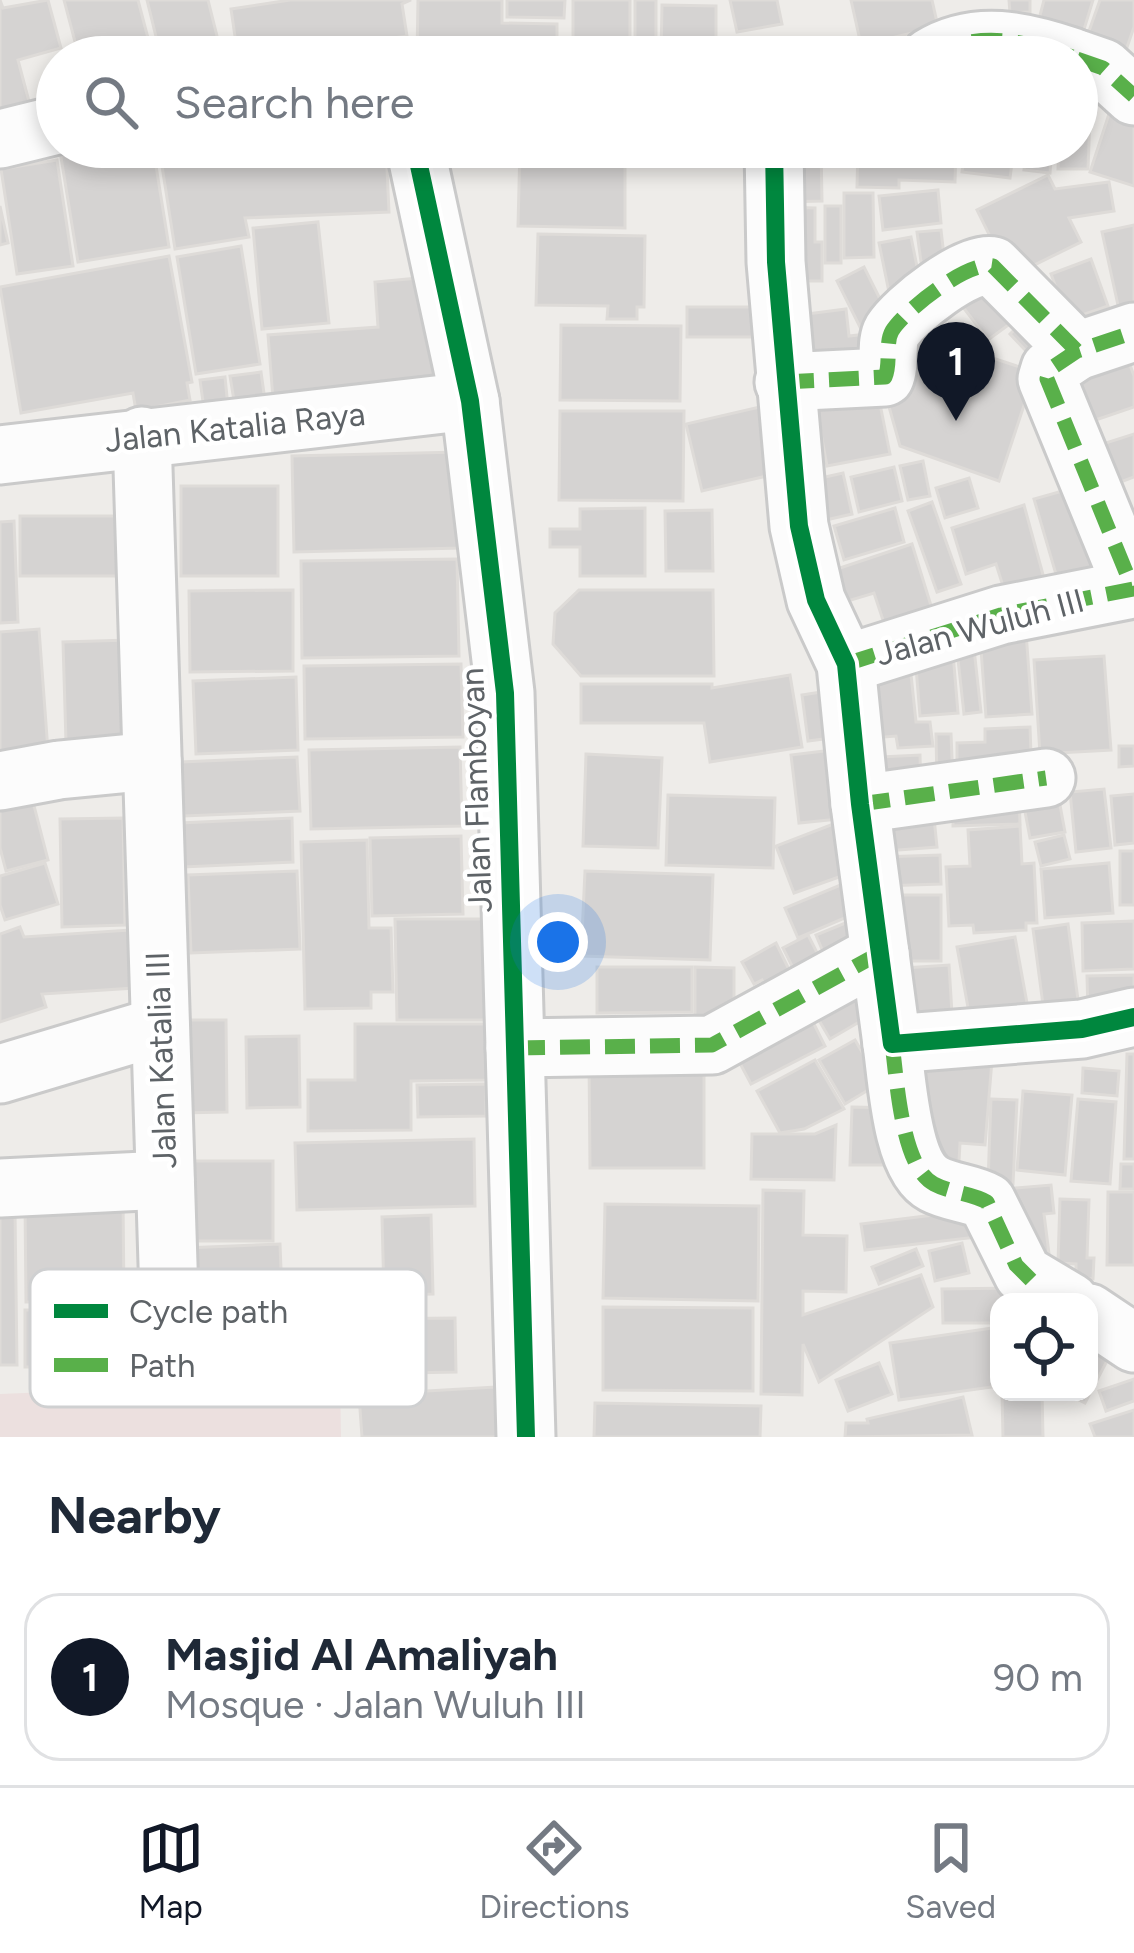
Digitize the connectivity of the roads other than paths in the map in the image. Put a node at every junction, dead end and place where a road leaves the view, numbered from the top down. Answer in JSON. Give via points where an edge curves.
{"nodes":[{"id":1,"x":1098,"y":66,"type":"edge"},
{"id":2,"x":1134,"y":96,"type":"edge"},
{"id":3,"x":36,"y":130,"type":"edge"},
{"id":4,"x":0,"y":139,"type":"edge"},
{"id":5,"x":420,"y":168,"type":"edge"},
{"id":6,"x":774,"y":168,"type":"edge"},
{"id":7,"x":1134,"y":332,"type":"edge"},
{"id":8,"x":1077,"y":351,"type":"junction"},
{"id":9,"x":784,"y":382,"type":"junction"},
{"id":10,"x":470,"y":401,"type":"junction"},
{"id":11,"x":142,"y":436,"type":"junction"},
{"id":12,"x":0,"y":455,"type":"edge"},
{"id":13,"x":1134,"y":588,"type":"edge"},
{"id":14,"x":846,"y":664,"type":"junction"},
{"id":15,"x":152,"y":761,"type":"junction"},
{"id":16,"x":1046,"y":778,"type":"dead end"},
{"id":17,"x":0,"y":781,"type":"edge"},
{"id":18,"x":860,"y":804,"type":"junction"},
{"id":19,"x":880,"y":953,"type":"junction"},
{"id":20,"x":1134,"y":1017,"type":"edge"},
{"id":21,"x":160,"y":1026,"type":"junction"},
{"id":22,"x":892,"y":1044,"type":"junction"},
{"id":23,"x":515,"y":1048,"type":"junction"},
{"id":24,"x":0,"y":1074,"type":"edge"},
{"id":25,"x":165,"y":1180,"type":"junction"},
{"id":26,"x":0,"y":1188,"type":"edge"},
{"id":27,"x":168,"y":1269,"type":"edge"},
{"id":28,"x":1055,"y":1293,"type":"edge"},
{"id":29,"x":1098,"y":1319,"type":"edge"},
{"id":30,"x":1134,"y":1343,"type":"edge"},
{"id":31,"x":526,"y":1437,"type":"edge"}],
"edges":[{"from":1,"to":2,"type":"street"},
{"from":3,"to":4,"type":"street"},
{"from":5,"to":10,"type":"street","name":"Jalan Flamboyan"},
{"from":6,"to":9,"type":"street"},
{"from":7,"to":8,"type":"street"},
{"from":8,"to":9,"type":"street","via":[[984,263],[926,298],[890,334],[885,377]]},
{"from":8,"to":13,"type":"street","name":"Jalan Wuluh III","via":[[1050,369],[1050,391]]},
{"from":9,"to":14,"type":"street","via":[[799,526],[816,600]]},
{"from":10,"to":11,"type":"street","name":"Jalan Katalia Raya"},
{"from":10,"to":23,"type":"street","name":"Jalan Flamboyan","via":[[505,693]]},
{"from":11,"to":12,"type":"street","name":"Jalan Katalia Raya"},
{"from":11,"to":15,"type":"street","name":"Jalan Katalia III"},
{"from":13,"to":14,"type":"street","name":"Jalan Wuluh III","via":[[1001,615]]},
{"from":14,"to":18,"type":"street"},
{"from":15,"to":17,"type":"street"},
{"from":15,"to":21,"type":"street","name":"Jalan Katalia III"},
{"from":16,"to":18,"type":"street"},
{"from":18,"to":19,"type":"street"},
{"from":19,"to":22,"type":"street"},
{"from":19,"to":23,"type":"street","via":[[712,1045]]},
{"from":20,"to":22,"type":"street","via":[[1082,1029]]},
{"from":21,"to":24,"type":"street"},
{"from":21,"to":25,"type":"street","name":"Jalan Katalia III"},
{"from":22,"to":28,"type":"street","via":[[920,1173],[987,1202],[1023,1274]]},
{"from":23,"to":31,"type":"street","name":"Jalan Flamboyan"},
{"from":25,"to":26,"type":"street"},
{"from":25,"to":27,"type":"street","name":"Jalan Katalia III"},
{"from":29,"to":30,"type":"street"}]}
